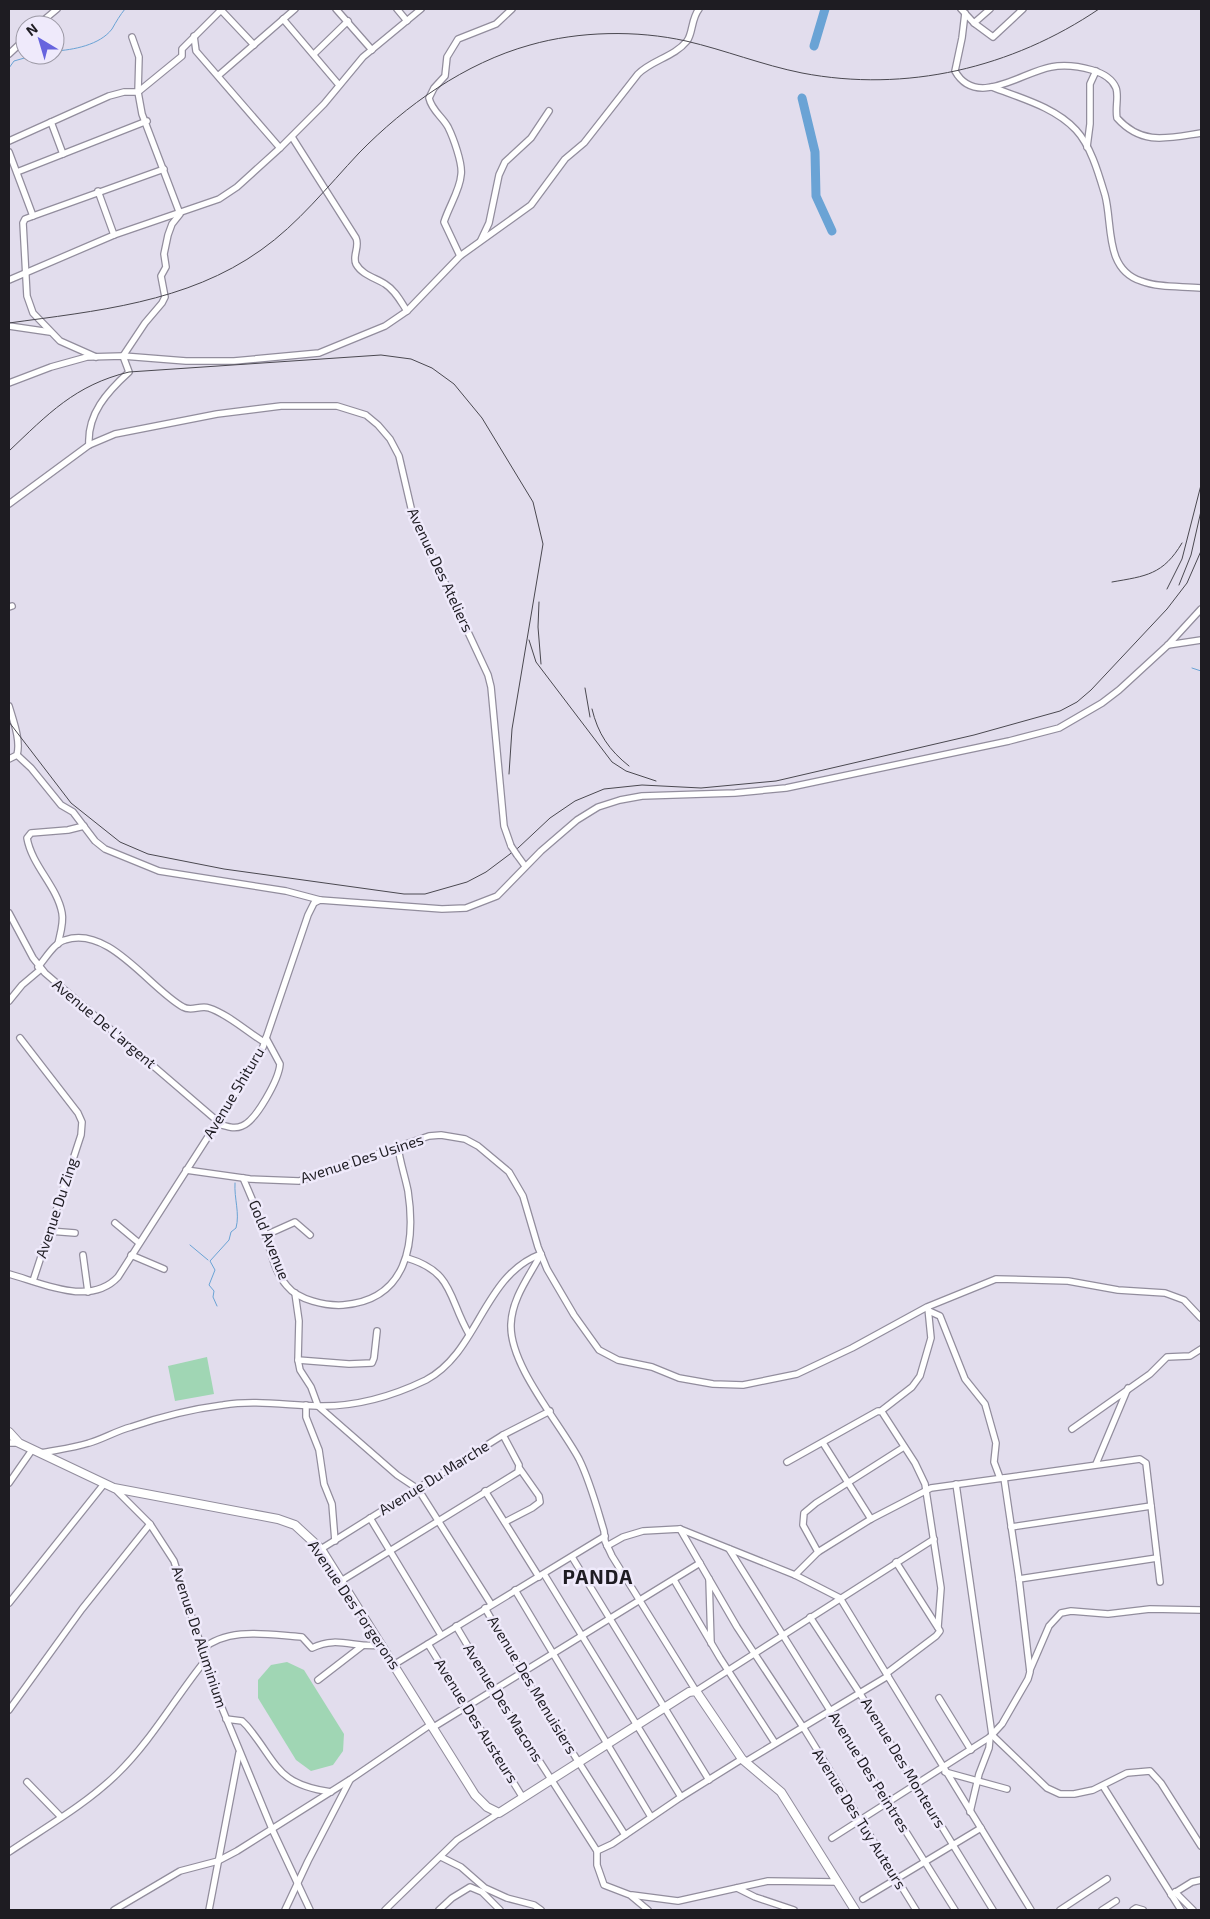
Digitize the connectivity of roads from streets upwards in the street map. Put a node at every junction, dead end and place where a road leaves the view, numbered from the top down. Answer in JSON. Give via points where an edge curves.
{"nodes":[{"id":1,"x":222,"y":9,"type":"edge"},
{"id":2,"x":295,"y":9,"type":"edge"},
{"id":3,"x":336,"y":9,"type":"edge"},
{"id":4,"x":397,"y":9,"type":"edge"},
{"id":5,"x":421,"y":9,"type":"edge"},
{"id":6,"x":512,"y":9,"type":"edge"},
{"id":7,"x":699,"y":9,"type":"edge"},
{"id":8,"x":990,"y":9,"type":"edge"},
{"id":9,"x":1023,"y":9,"type":"edge"},
{"id":10,"x":963,"y":11,"type":"edge"},
{"id":11,"x":283,"y":20,"type":"junction"},
{"id":12,"x":348,"y":21,"type":"junction"},
{"id":13,"x":407,"y":21,"type":"junction"},
{"id":14,"x":974,"y":24,"type":"junction"},
{"id":15,"x":194,"y":36,"type":"junction"},
{"id":16,"x":132,"y":37,"type":"dead end"},
{"id":17,"x":254,"y":45,"type":"junction"},
{"id":18,"x":372,"y":50,"type":"junction"},
{"id":19,"x":314,"y":54,"type":"junction"},
{"id":20,"x":1096,"y":71,"type":"junction"},
{"id":21,"x":219,"y":75,"type":"junction"},
{"id":22,"x":339,"y":84,"type":"junction"},
{"id":23,"x":992,"y":87,"type":"junction"},
{"id":24,"x":138,"y":92,"type":"junction"},
{"id":25,"x":549,"y":111,"type":"dead end"},
{"id":26,"x":147,"y":121,"type":"junction"},
{"id":27,"x":51,"y":122,"type":"junction"},
{"id":28,"x":1201,"y":133,"type":"edge"},
{"id":29,"x":292,"y":137,"type":"junction"},
{"id":30,"x":9,"y":141,"type":"edge"},
{"id":31,"x":1087,"y":147,"type":"junction"},
{"id":32,"x":280,"y":148,"type":"junction"},
{"id":33,"x":9,"y":152,"type":"edge"},
{"id":34,"x":62,"y":154,"type":"junction"},
{"id":35,"x":164,"y":169,"type":"junction"},
{"id":36,"x":17,"y":172,"type":"junction"},
{"id":37,"x":98,"y":192,"type":"junction"},
{"id":38,"x":180,"y":214,"type":"junction"},
{"id":39,"x":33,"y":216,"type":"junction"},
{"id":40,"x":114,"y":235,"type":"junction"},
{"id":41,"x":481,"y":240,"type":"junction"},
{"id":42,"x":460,"y":256,"type":"junction"},
{"id":43,"x":27,"y":272,"type":"junction"},
{"id":44,"x":9,"y":280,"type":"edge"},
{"id":45,"x":1201,"y":288,"type":"edge"},
{"id":46,"x":407,"y":312,"type":"junction"},
{"id":47,"x":9,"y":326,"type":"edge"},
{"id":48,"x":50,"y":332,"type":"junction"},
{"id":49,"x":123,"y":356,"type":"junction"},
{"id":50,"x":96,"y":357,"type":"junction"},
{"id":51,"x":9,"y":383,"type":"edge"},
{"id":52,"x":89,"y":445,"type":"junction"},
{"id":53,"x":9,"y":504,"type":"edge"},
{"id":54,"x":1201,"y":609,"type":"edge"},
{"id":55,"x":1201,"y":640,"type":"edge"},
{"id":56,"x":1168,"y":645,"type":"junction"},
{"id":57,"x":9,"y":706,"type":"edge"},
{"id":58,"x":17,"y":755,"type":"junction"},
{"id":59,"x":9,"y":759,"type":"edge"},
{"id":60,"x":84,"y":826,"type":"junction"},
{"id":61,"x":525,"y":866,"type":"junction"},
{"id":62,"x":320,"y":900,"type":"junction"},
{"id":63,"x":9,"y":913,"type":"edge"},
{"id":64,"x":58,"y":944,"type":"junction"},
{"id":65,"x":40,"y":968,"type":"junction"},
{"id":66,"x":9,"y":1001,"type":"edge"},
{"id":67,"x":20,"y":1038,"type":"dead end"},
{"id":68,"x":265,"y":1040,"type":"junction"},
{"id":69,"x":217,"y":1122,"type":"junction"},
{"id":70,"x":398,"y":1147,"type":"junction"},
{"id":71,"x":186,"y":1170,"type":"junction"},
{"id":72,"x":243,"y":1178,"type":"junction"},
{"id":73,"x":115,"y":1223,"type":"dead end"},
{"id":74,"x":49,"y":1231,"type":"junction"},
{"id":75,"x":75,"y":1233,"type":"dead end"},
{"id":76,"x":266,"y":1235,"type":"junction"},
{"id":77,"x":310,"y":1235,"type":"dead end"},
{"id":78,"x":139,"y":1243,"type":"junction"},
{"id":79,"x":541,"y":1254,"type":"junction"},
{"id":80,"x":131,"y":1255,"type":"junction"},
{"id":81,"x":83,"y":1256,"type":"dead end"},
{"id":82,"x":407,"y":1258,"type":"junction"},
{"id":83,"x":164,"y":1269,"type":"dead end"},
{"id":84,"x":9,"y":1274,"type":"edge"},
{"id":85,"x":33,"y":1281,"type":"junction"},
{"id":86,"x":88,"y":1292,"type":"junction"},
{"id":87,"x":294,"y":1293,"type":"junction"},
{"id":88,"x":928,"y":1309,"type":"junction"},
{"id":89,"x":1201,"y":1318,"type":"edge"},
{"id":90,"x":377,"y":1330,"type":"dead end"},
{"id":91,"x":469,"y":1334,"type":"junction"},
{"id":92,"x":1201,"y":1349,"type":"edge"},
{"id":93,"x":298,"y":1360,"type":"junction"},
{"id":94,"x":1129,"y":1386,"type":"junction"},
{"id":95,"x":306,"y":1405,"type":"junction"},
{"id":96,"x":318,"y":1406,"type":"junction"},
{"id":97,"x":550,"y":1411,"type":"junction"},
{"id":98,"x":880,"y":1411,"type":"junction"},
{"id":99,"x":1072,"y":1429,"type":"dead end"},
{"id":100,"x":9,"y":1432,"type":"edge"},
{"id":101,"x":503,"y":1435,"type":"junction"},
{"id":102,"x":823,"y":1442,"type":"junction"},
{"id":103,"x":9,"y":1443,"type":"edge"},
{"id":104,"x":19,"y":1443,"type":"junction"},
{"id":105,"x":904,"y":1447,"type":"junction"},
{"id":106,"x":32,"y":1450,"type":"junction"},
{"id":107,"x":40,"y":1453,"type":"junction"},
{"id":108,"x":786,"y":1462,"type":"dead end"},
{"id":109,"x":1096,"y":1464,"type":"junction"},
{"id":110,"x":520,"y":1469,"type":"junction"},
{"id":111,"x":1002,"y":1478,"type":"junction"},
{"id":112,"x":848,"y":1482,"type":"junction"},
{"id":113,"x":9,"y":1483,"type":"edge"},
{"id":114,"x":104,"y":1484,"type":"junction"},
{"id":115,"x":956,"y":1484,"type":"junction"},
{"id":116,"x":114,"y":1488,"type":"junction"},
{"id":117,"x":418,"y":1489,"type":"junction"},
{"id":118,"x":485,"y":1491,"type":"junction"},
{"id":119,"x":926,"y":1491,"type":"junction"},
{"id":120,"x":1151,"y":1506,"type":"junction"},
{"id":121,"x":370,"y":1518,"type":"junction"},
{"id":122,"x":871,"y":1519,"type":"junction"},
{"id":123,"x":436,"y":1520,"type":"junction"},
{"id":124,"x":505,"y":1522,"type":"junction"},
{"id":125,"x":150,"y":1524,"type":"junction"},
{"id":126,"x":1011,"y":1527,"type":"junction"},
{"id":127,"x":680,"y":1529,"type":"junction"},
{"id":128,"x":605,"y":1536,"type":"junction"},
{"id":129,"x":934,"y":1539,"type":"junction"},
{"id":130,"x":335,"y":1541,"type":"junction"},
{"id":131,"x":607,"y":1546,"type":"junction"},
{"id":132,"x":729,"y":1549,"type":"junction"},
{"id":133,"x":321,"y":1550,"type":"junction"},
{"id":134,"x":389,"y":1550,"type":"junction"},
{"id":135,"x":818,"y":1552,"type":"junction"},
{"id":136,"x":572,"y":1557,"type":"junction"},
{"id":137,"x":1157,"y":1558,"type":"junction"},
{"id":138,"x":896,"y":1562,"type":"junction"},
{"id":139,"x":700,"y":1563,"type":"junction"},
{"id":140,"x":795,"y":1575,"type":"junction"},
{"id":141,"x":541,"y":1576,"type":"junction"},
{"id":142,"x":709,"y":1577,"type":"junction"},
{"id":143,"x":1019,"y":1579,"type":"junction"},
{"id":144,"x":674,"y":1580,"type":"junction"},
{"id":145,"x":341,"y":1581,"type":"junction"},
{"id":146,"x":1160,"y":1582,"type":"dead end"},
{"id":147,"x":515,"y":1590,"type":"junction"},
{"id":148,"x":840,"y":1598,"type":"junction"},
{"id":149,"x":640,"y":1599,"type":"junction"},
{"id":150,"x":9,"y":1603,"type":"edge"},
{"id":151,"x":488,"y":1606,"type":"junction"},
{"id":152,"x":1201,"y":1610,"type":"edge"},
{"id":153,"x":609,"y":1618,"type":"junction"},
{"id":154,"x":810,"y":1618,"type":"junction"},
{"id":155,"x":456,"y":1626,"type":"junction"},
{"id":156,"x":938,"y":1627,"type":"junction"},
{"id":157,"x":441,"y":1635,"type":"junction"},
{"id":158,"x":582,"y":1635,"type":"junction"},
{"id":159,"x":783,"y":1635,"type":"junction"},
{"id":160,"x":711,"y":1643,"type":"junction"},
{"id":161,"x":428,"y":1644,"type":"junction"},
{"id":162,"x":382,"y":1645,"type":"junction"},
{"id":163,"x":362,"y":1646,"type":"junction"},
{"id":164,"x":201,"y":1650,"type":"junction"},
{"id":165,"x":552,"y":1653,"type":"junction"},
{"id":166,"x":754,"y":1654,"type":"junction"},
{"id":167,"x":204,"y":1662,"type":"junction"},
{"id":168,"x":395,"y":1664,"type":"junction"},
{"id":169,"x":728,"y":1671,"type":"junction"},
{"id":170,"x":1030,"y":1672,"type":"junction"},
{"id":171,"x":522,"y":1673,"type":"junction"},
{"id":172,"x":888,"y":1674,"type":"junction"},
{"id":173,"x":318,"y":1680,"type":"dead end"},
{"id":174,"x":494,"y":1690,"type":"junction"},
{"id":175,"x":696,"y":1691,"type":"junction"},
{"id":176,"x":859,"y":1692,"type":"junction"},
{"id":177,"x":939,"y":1698,"type":"dead end"},
{"id":178,"x":11,"y":1703,"type":"edge"},
{"id":179,"x":467,"y":1707,"type":"junction"},
{"id":180,"x":666,"y":1707,"type":"junction"},
{"id":181,"x":9,"y":1710,"type":"edge"},
{"id":182,"x":831,"y":1710,"type":"junction"},
{"id":183,"x":226,"y":1719,"type":"junction"},
{"id":184,"x":638,"y":1725,"type":"junction"},
{"id":185,"x":431,"y":1726,"type":"junction"},
{"id":186,"x":803,"y":1727,"type":"junction"},
{"id":187,"x":991,"y":1736,"type":"junction"},
{"id":188,"x":608,"y":1743,"type":"junction"},
{"id":189,"x":775,"y":1743,"type":"junction"},
{"id":190,"x":971,"y":1750,"type":"junction"},
{"id":191,"x":240,"y":1752,"type":"junction"},
{"id":192,"x":743,"y":1760,"type":"junction"},
{"id":193,"x":578,"y":1763,"type":"junction"},
{"id":194,"x":944,"y":1770,"type":"junction"},
{"id":195,"x":351,"y":1779,"type":"junction"},
{"id":196,"x":551,"y":1780,"type":"junction"},
{"id":197,"x":709,"y":1780,"type":"junction"},
{"id":198,"x":977,"y":1780,"type":"junction"},
{"id":199,"x":27,"y":1782,"type":"dead end"},
{"id":200,"x":915,"y":1785,"type":"junction"},
{"id":201,"x":1103,"y":1786,"type":"junction"},
{"id":202,"x":1008,"y":1789,"type":"dead end"},
{"id":203,"x":331,"y":1792,"type":"junction"},
{"id":204,"x":681,"y":1796,"type":"junction"},
{"id":205,"x":524,"y":1798,"type":"junction"},
{"id":206,"x":887,"y":1801,"type":"junction"},
{"id":207,"x":970,"y":1812,"type":"junction"},
{"id":208,"x":499,"y":1813,"type":"junction"},
{"id":209,"x":61,"y":1817,"type":"junction"},
{"id":210,"x":651,"y":1817,"type":"junction"},
{"id":211,"x":859,"y":1819,"type":"junction"},
{"id":212,"x":981,"y":1828,"type":"junction"},
{"id":213,"x":272,"y":1829,"type":"junction"},
{"id":214,"x":625,"y":1834,"type":"junction"},
{"id":215,"x":832,"y":1838,"type":"dead end"},
{"id":216,"x":952,"y":1844,"type":"junction"},
{"id":217,"x":1201,"y":1846,"type":"edge"},
{"id":218,"x":597,"y":1851,"type":"junction"},
{"id":219,"x":9,"y":1852,"type":"edge"},
{"id":220,"x":440,"y":1857,"type":"junction"},
{"id":221,"x":218,"y":1861,"type":"junction"},
{"id":222,"x":924,"y":1861,"type":"junction"},
{"id":223,"x":896,"y":1878,"type":"junction"},
{"id":224,"x":1107,"y":1880,"type":"dead end"},
{"id":225,"x":1201,"y":1880,"type":"edge"},
{"id":226,"x":298,"y":1881,"type":"junction"},
{"id":227,"x":837,"y":1882,"type":"junction"},
{"id":228,"x":737,"y":1888,"type":"junction"},
{"id":229,"x":1173,"y":1893,"type":"junction"},
{"id":230,"x":630,"y":1895,"type":"junction"},
{"id":231,"x":863,"y":1899,"type":"dead end"},
{"id":232,"x":1116,"y":1901,"type":"dead end"},
{"id":233,"x":114,"y":1910,"type":"edge"},
{"id":234,"x":209,"y":1910,"type":"edge"},
{"id":235,"x":285,"y":1910,"type":"edge"},
{"id":236,"x":310,"y":1910,"type":"edge"},
{"id":237,"x":386,"y":1910,"type":"edge"},
{"id":238,"x":439,"y":1910,"type":"edge"},
{"id":239,"x":500,"y":1910,"type":"edge"},
{"id":240,"x":541,"y":1910,"type":"edge"},
{"id":241,"x":648,"y":1910,"type":"edge"},
{"id":242,"x":794,"y":1910,"type":"edge"},
{"id":243,"x":855,"y":1910,"type":"edge"},
{"id":244,"x":916,"y":1910,"type":"edge"},
{"id":245,"x":955,"y":1910,"type":"edge"},
{"id":246,"x":993,"y":1910,"type":"edge"},
{"id":247,"x":1031,"y":1910,"type":"edge"},
{"id":248,"x":1060,"y":1910,"type":"edge"},
{"id":249,"x":1104,"y":1910,"type":"edge"},
{"id":250,"x":1132,"y":1910,"type":"edge"},
{"id":251,"x":1143,"y":1910,"type":"edge"},
{"id":252,"x":1181,"y":1910,"type":"edge"},
{"id":253,"x":1193,"y":1910,"type":"edge"}],
"edges":[{"from":1,"to":15,"type":"street"},
{"from":1,"to":17,"type":"street"},
{"from":2,"to":11,"type":"street"},
{"from":3,"to":12,"type":"street"},
{"from":4,"to":13,"type":"street"},
{"from":5,"to":13,"type":"street"},
{"from":6,"to":42,"type":"street","via":[[496,24],[458,39],[447,57],[445,76],[429,98],[433,109],[448,127],[461,167],[462,176],[444,222]]},
{"from":7,"to":41,"type":"street","via":[[693,17],[689,38],[683,45],[643,70],[584,143],[565,159],[532,205]]},
{"from":8,"to":14,"type":"street"},
{"from":9,"to":14,"type":"street","via":[[993,36]]},
{"from":10,"to":14,"type":"street"},
{"from":10,"to":23,"type":"street","via":[[962,38],[955,71],[960,81],[971,87]]},
{"from":11,"to":17,"type":"street"},
{"from":11,"to":19,"type":"street"},
{"from":12,"to":18,"type":"street"},
{"from":12,"to":19,"type":"street"},
{"from":13,"to":18,"type":"street"},
{"from":15,"to":21,"type":"street","via":[[196,51]]},
{"from":15,"to":24,"type":"street","via":[[182,49],[182,56]]},
{"from":16,"to":24,"type":"street","via":[[139,57]]},
{"from":17,"to":21,"type":"street"},
{"from":18,"to":22,"type":"street"},
{"from":19,"to":22,"type":"street"},
{"from":20,"to":23,"type":"street","via":[[1073,65],[1050,67]]},
{"from":20,"to":28,"type":"street","via":[[1112,80],[1116,88],[1117,118],[1127,129],[1147,138]]},
{"from":20,"to":31,"type":"street","via":[[1090,84]]},
{"from":21,"to":32,"type":"street"},
{"from":22,"to":29,"type":"street"},
{"from":23,"to":31,"type":"street","via":[[1062,118],[1076,130]]},
{"from":24,"to":26,"type":"street","via":[[142,114]]},
{"from":24,"to":27,"type":"street","via":[[131,90],[110,96]]},
{"from":25,"to":41,"type":"street","via":[[531,138],[505,162],[499,175],[489,223]]},
{"from":26,"to":34,"type":"street"},
{"from":26,"to":35,"type":"street"},
{"from":27,"to":30,"type":"street"},
{"from":27,"to":34,"type":"street"},
{"from":29,"to":32,"type":"street"},
{"from":29,"to":46,"type":"street","via":[[353,232],[358,244],[357,266],[386,284]]},
{"from":31,"to":45,"type":"street","via":[[1106,197],[1113,252],[1120,263],[1140,281]]},
{"from":32,"to":38,"type":"street","via":[[237,187],[218,199]]},
{"from":33,"to":36,"type":"street"},
{"from":34,"to":36,"type":"street"},
{"from":35,"to":37,"type":"street"},
{"from":35,"to":38,"type":"street"},
{"from":36,"to":39,"type":"street"},
{"from":37,"to":39,"type":"street"},
{"from":37,"to":40,"type":"street"},
{"from":38,"to":40,"type":"street"},
{"from":38,"to":49,"type":"street","via":[[172,224],[165,250],[166,263],[161,276],[165,297]]},
{"from":39,"to":43,"type":"street","via":[[26,219],[22,228]]},
{"from":40,"to":43,"type":"street"},
{"from":41,"to":42,"type":"street"},
{"from":42,"to":46,"type":"street"},
{"from":43,"to":44,"type":"street"},
{"from":43,"to":48,"type":"street","via":[[30,306]]},
{"from":46,"to":49,"type":"street","via":[[386,326],[319,353],[234,362]]},
{"from":47,"to":48,"type":"street"},
{"from":48,"to":50,"type":"street","via":[[60,341]]},
{"from":49,"to":50,"type":"street"},
{"from":49,"to":52,"type":"street","via":[[129,372],[104,395],[88,430]]},
{"from":50,"to":51,"type":"street","via":[[50,367]]},
{"from":52,"to":53,"type":"street","name":"Avenue Des Ateliers"},
{"from":52,"to":61,"type":"street","name":"Avenue Des Ateliers","bridge":true,"via":[[115,434],[166,423],[281,406],[337,406],[366,415],[378,425],[399,456],[412,512],[488,675],[504,826],[511,846]]},
{"from":54,"to":56,"type":"street"},
{"from":55,"to":56,"type":"street"},
{"from":56,"to":61,"type":"street","via":[[1119,690],[1059,728],[786,788],[620,800],[598,807],[577,820]]},
{"from":57,"to":58,"type":"street","via":[[16,732]]},
{"from":58,"to":59,"type":"street"},
{"from":58,"to":60,"type":"street"},
{"from":60,"to":62,"type":"street","via":[[105,849],[160,871],[286,891]]},
{"from":60,"to":64,"type":"street","via":[[31,833],[27,838],[34,859],[62,913]]},
{"from":61,"to":62,"type":"street","via":[[497,896],[466,908]]},
{"from":62,"to":68,"type":"street","name":"Avenue Shituru","via":[[314,903],[308,915]]},
{"from":63,"to":65,"type":"street","name":"Avenue De L'argent"},
{"from":64,"to":65,"type":"street"},
{"from":64,"to":68,"type":"street","via":[[89,937],[100,941],[184,1008],[211,1008]]},
{"from":65,"to":66,"type":"street"},
{"from":65,"to":69,"type":"street","name":"Avenue De L'argent"},
{"from":67,"to":74,"type":"street","name":"Avenue Du Zing","via":[[82,1122],[81,1135]]},
{"from":68,"to":69,"type":"street","name":"Avenue Shituru"},
{"from":68,"to":69,"type":"street","via":[[280,1064],[273,1088],[242,1126],[230,1127]]},
{"from":69,"to":71,"type":"street","name":"Avenue Shituru"},
{"from":70,"to":72,"type":"street","name":"Avenue Des Usines","via":[[299,1181]]},
{"from":70,"to":79,"type":"street","name":"Avenue Des Usines","via":[[441,1135],[460,1137],[478,1146],[509,1172],[517,1184]]},
{"from":70,"to":82,"type":"street","name":"Gold Avenue","via":[[409,1200],[411,1236]]},
{"from":71,"to":72,"type":"street","name":"Avenue Des Usines"},
{"from":71,"to":78,"type":"street","name":"Avenue Shituru"},
{"from":72,"to":76,"type":"street","name":"Gold Avenue"},
{"from":73,"to":78,"type":"street"},
{"from":74,"to":75,"type":"street"},
{"from":74,"to":85,"type":"street","name":"Avenue Du Zing"},
{"from":76,"to":77,"type":"street","via":[[295,1222]]},
{"from":76,"to":87,"type":"street","name":"Gold Avenue","via":[[283,1281]]},
{"from":78,"to":80,"type":"street","name":"Avenue Shituru"},
{"from":79,"to":88,"type":"street","name":"Avenue Des Usines","via":[[568,1305],[599,1350],[618,1360],[652,1367],[695,1382],[742,1386],[767,1382],[811,1368]]},
{"from":79,"to":91,"type":"street","via":[[523,1262],[503,1280]]},
{"from":79,"to":97,"type":"street","via":[[515,1302],[512,1336],[517,1358]]},
{"from":80,"to":83,"type":"street"},
{"from":80,"to":86,"type":"street","name":"Avenue Shituru","via":[[114,1282]]},
{"from":81,"to":86,"type":"street"},
{"from":82,"to":87,"type":"street","name":"Gold Avenue","via":[[388,1287],[364,1301],[337,1305]]},
{"from":82,"to":91,"type":"street","via":[[432,1268],[444,1279]]},
{"from":84,"to":85,"type":"street","name":"Avenue Shituru"},
{"from":85,"to":86,"type":"street","name":"Avenue Shituru"},
{"from":87,"to":93,"type":"street","via":[[299,1321]]},
{"from":88,"to":89,"type":"street","name":"Avenue Des Usines","via":[[996,1279],[1068,1281],[1118,1290],[1165,1292],[1184,1300]]},
{"from":88,"to":98,"type":"street","via":[[931,1338],[920,1376],[912,1387]]},
{"from":88,"to":111,"type":"street","via":[[940,1316],[965,1379],[985,1404],[996,1443],[994,1462]]},
{"from":90,"to":93,"type":"street","via":[[372,1362],[349,1364]]},
{"from":91,"to":96,"type":"street","via":[[440,1371],[413,1386],[368,1400]]},
{"from":92,"to":94,"type":"street","via":[[1190,1356],[1167,1357],[1150,1374]]},
{"from":93,"to":96,"type":"street"},
{"from":94,"to":99,"type":"street"},
{"from":94,"to":109,"type":"street"},
{"from":95,"to":96,"type":"street"},
{"from":95,"to":107,"type":"street","via":[[222,1404],[130,1427],[87,1444]]},
{"from":95,"to":130,"type":"street","via":[[306,1417],[332,1504]]},
{"from":96,"to":117,"type":"street","via":[[397,1475]]},
{"from":97,"to":101,"type":"street","name":"Avenue Du Marche"},
{"from":97,"to":128,"type":"street","via":[[580,1461]]},
{"from":98,"to":102,"type":"street"},
{"from":98,"to":105,"type":"street"},
{"from":100,"to":104,"type":"street","name":"Avenue Des Forgerons"},
{"from":101,"to":110,"type":"street"},
{"from":101,"to":117,"type":"street","name":"Avenue Du Marche"},
{"from":102,"to":108,"type":"street"},
{"from":102,"to":112,"type":"street"},
{"from":103,"to":104,"type":"street"},
{"from":104,"to":106,"type":"street","name":"Avenue Des Forgerons"},
{"from":105,"to":112,"type":"street"},
{"from":105,"to":119,"type":"street","via":[[922,1476]]},
{"from":106,"to":107,"type":"street","name":"Avenue Des Forgerons"},
{"from":106,"to":113,"type":"street"},
{"from":107,"to":114,"type":"street","name":"Avenue Des Forgerons"},
{"from":109,"to":111,"type":"street"},
{"from":109,"to":120,"type":"street","via":[[1144,1461]]},
{"from":110,"to":118,"type":"street"},
{"from":110,"to":124,"type":"street","via":[[540,1502]]},
{"from":111,"to":115,"type":"street"},
{"from":111,"to":126,"type":"street"},
{"from":112,"to":122,"type":"street"},
{"from":112,"to":135,"type":"street","via":[[804,1513],[803,1525]]},
{"from":114,"to":116,"type":"street","name":"Avenue Des Forgerons"},
{"from":114,"to":150,"type":"street"},
{"from":115,"to":119,"type":"street","via":[[936,1486]]},
{"from":115,"to":187,"type":"street"},
{"from":116,"to":125,"type":"street","name":"Avenue De Aluminium"},
{"from":116,"to":133,"type":"street","name":"Avenue Des Forgerons","via":[[286,1521],[308,1535]]},
{"from":117,"to":121,"type":"street","name":"Avenue Du Marche"},
{"from":117,"to":123,"type":"street","name":"Avenue Des Menuisiers"},
{"from":118,"to":123,"type":"street"},
{"from":118,"to":124,"type":"street"},
{"from":119,"to":122,"type":"street"},
{"from":119,"to":129,"type":"street"},
{"from":120,"to":126,"type":"street"},
{"from":120,"to":137,"type":"street"},
{"from":121,"to":130,"type":"street","name":"Avenue Du Marche"},
{"from":121,"to":134,"type":"street"},
{"from":122,"to":135,"type":"street"},
{"from":123,"to":134,"type":"street"},
{"from":123,"to":151,"type":"street","name":"Avenue Des Menuisiers"},
{"from":124,"to":141,"type":"street"},
{"from":125,"to":164,"type":"street","name":"Avenue De Aluminium","via":[[174,1561]]},
{"from":125,"to":178,"type":"street"},
{"from":126,"to":143,"type":"street"},
{"from":127,"to":131,"type":"street","via":[[643,1532],[623,1537]]},
{"from":127,"to":132,"type":"street"},
{"from":127,"to":139,"type":"street","name":"Avenue Des Tuy Auteurs"},
{"from":128,"to":131,"type":"street"},
{"from":128,"to":136,"type":"street"},
{"from":129,"to":138,"type":"street"},
{"from":129,"to":156,"type":"street","via":[[941,1588]]},
{"from":130,"to":133,"type":"street","name":"Avenue Du Marche"},
{"from":131,"to":149,"type":"street"},
{"from":132,"to":140,"type":"street"},
{"from":132,"to":159,"type":"street","name":"Avenue Des Peintres"},
{"from":133,"to":145,"type":"street","name":"Avenue Des Forgerons"},
{"from":134,"to":145,"type":"street"},
{"from":134,"to":157,"type":"street"},
{"from":135,"to":140,"type":"street"},
{"from":136,"to":141,"type":"street"},
{"from":136,"to":153,"type":"street"},
{"from":137,"to":143,"type":"street"},
{"from":137,"to":146,"type":"street"},
{"from":138,"to":148,"type":"street"},
{"from":138,"to":156,"type":"street"},
{"from":139,"to":142,"type":"street","name":"Avenue Des Tuy Auteurs"},
{"from":139,"to":144,"type":"street"},
{"from":140,"to":148,"type":"street"},
{"from":141,"to":147,"type":"street"},
{"from":141,"to":158,"type":"street"},
{"from":142,"to":160,"type":"street"},
{"from":142,"to":166,"type":"street","name":"Avenue Des Tuy Auteurs"},
{"from":143,"to":170,"type":"street"},
{"from":144,"to":149,"type":"street"},
{"from":144,"to":160,"type":"street"},
{"from":145,"to":162,"type":"street","name":"Avenue Des Forgerons"},
{"from":147,"to":151,"type":"street"},
{"from":147,"to":165,"type":"street"},
{"from":148,"to":154,"type":"street"},
{"from":148,"to":172,"type":"street"},
{"from":149,"to":153,"type":"street"},
{"from":149,"to":175,"type":"street"},
{"from":151,"to":155,"type":"street"},
{"from":151,"to":171,"type":"street","name":"Avenue Des Menuisiers"},
{"from":152,"to":170,"type":"street","via":[[1061,1613],[1049,1626]]},
{"from":153,"to":158,"type":"street"},
{"from":153,"to":180,"type":"street"},
{"from":154,"to":159,"type":"street"},
{"from":154,"to":176,"type":"street","name":"Avenue Des Monteurs"},
{"from":155,"to":157,"type":"street"},
{"from":155,"to":174,"type":"street","name":"Avenue Des Macons"},
{"from":156,"to":172,"type":"street","via":[[940,1630],[936,1636]]},
{"from":157,"to":161,"type":"street"},
{"from":158,"to":165,"type":"street"},
{"from":158,"to":184,"type":"street"},
{"from":159,"to":166,"type":"street"},
{"from":159,"to":182,"type":"street","name":"Avenue Des Peintres"},
{"from":160,"to":169,"type":"street"},
{"from":161,"to":168,"type":"street"},
{"from":161,"to":179,"type":"street","name":"Avenue Des Austeurs"},
{"from":162,"to":163,"type":"street"},
{"from":162,"to":168,"type":"street","name":"Avenue Des Forgerons"},
{"from":163,"to":164,"type":"street","via":[[330,1641],[312,1648],[302,1637],[244,1633],[220,1639]]},
{"from":163,"to":173,"type":"street"},
{"from":164,"to":167,"type":"street","name":"Avenue De Aluminium"},
{"from":165,"to":171,"type":"street"},
{"from":165,"to":188,"type":"street"},
{"from":166,"to":169,"type":"street"},
{"from":166,"to":186,"type":"street","name":"Avenue Des Tuy Auteurs"},
{"from":167,"to":183,"type":"street","name":"Avenue De Aluminium"},
{"from":167,"to":209,"type":"street","via":[[118,1773]]},
{"from":168,"to":185,"type":"street","name":"Avenue Des Forgerons"},
{"from":169,"to":175,"type":"street"},
{"from":169,"to":189,"type":"street"},
{"from":170,"to":187,"type":"street","via":[[1011,1711]]},
{"from":171,"to":174,"type":"street"},
{"from":171,"to":193,"type":"street","name":"Avenue Des Menuisiers"},
{"from":172,"to":176,"type":"street"},
{"from":172,"to":194,"type":"street"},
{"from":174,"to":179,"type":"street"},
{"from":174,"to":196,"type":"street","name":"Avenue Des Macons"},
{"from":175,"to":180,"type":"street"},
{"from":175,"to":192,"type":"street"},
{"from":176,"to":182,"type":"street"},
{"from":176,"to":200,"type":"street","name":"Avenue Des Monteurs"},
{"from":177,"to":190,"type":"street"},
{"from":178,"to":181,"type":"street"},
{"from":179,"to":185,"type":"street"},
{"from":179,"to":205,"type":"street","name":"Avenue Des Austeurs"},
{"from":180,"to":184,"type":"street"},
{"from":180,"to":197,"type":"street"},
{"from":182,"to":186,"type":"street"},
{"from":182,"to":206,"type":"street","name":"Avenue Des Peintres"},
{"from":183,"to":191,"type":"street","name":"Avenue De Aluminium"},
{"from":183,"to":203,"type":"street","via":[[242,1721],[289,1780]]},
{"from":184,"to":188,"type":"street"},
{"from":184,"to":204,"type":"street"},
{"from":185,"to":195,"type":"street"},
{"from":185,"to":208,"type":"street","name":"Avenue Des Forgerons","via":[[475,1795],[487,1808]]},
{"from":186,"to":189,"type":"street"},
{"from":186,"to":211,"type":"street","name":"Avenue Des Tuy Auteurs"},
{"from":187,"to":190,"type":"street"},
{"from":187,"to":198,"type":"street"},
{"from":187,"to":201,"type":"street","via":[[1053,1792],[1074,1794]]},
{"from":188,"to":193,"type":"street"},
{"from":188,"to":210,"type":"street"},
{"from":189,"to":192,"type":"street"},
{"from":190,"to":194,"type":"street"},
{"from":191,"to":213,"type":"street","name":"Avenue De Aluminium"},
{"from":191,"to":221,"type":"street"},
{"from":192,"to":197,"type":"street"},
{"from":192,"to":227,"type":"street","via":[[781,1792]]},
{"from":193,"to":196,"type":"street"},
{"from":193,"to":214,"type":"street","name":"Avenue Des Menuisiers"},
{"from":194,"to":198,"type":"street"},
{"from":194,"to":200,"type":"street"},
{"from":194,"to":207,"type":"street"},
{"from":195,"to":203,"type":"street"},
{"from":195,"to":226,"type":"street"},
{"from":196,"to":205,"type":"street"},
{"from":196,"to":218,"type":"street","name":"Avenue Des Macons"},
{"from":197,"to":204,"type":"street"},
{"from":198,"to":202,"type":"street"},
{"from":198,"to":207,"type":"street"},
{"from":199,"to":209,"type":"street"},
{"from":200,"to":206,"type":"street"},
{"from":200,"to":216,"type":"street","name":"Avenue Des Monteurs"},
{"from":201,"to":217,"type":"street","via":[[1127,1773],[1144,1770],[1153,1773]]},
{"from":201,"to":229,"type":"street"},
{"from":203,"to":213,"type":"street"},
{"from":204,"to":210,"type":"street"},
{"from":205,"to":208,"type":"street"},
{"from":206,"to":211,"type":"street"},
{"from":206,"to":222,"type":"street","name":"Avenue Des Peintres"},
{"from":207,"to":212,"type":"street"},
{"from":208,"to":220,"type":"street","via":[[457,1840]]},
{"from":209,"to":219,"type":"street"},
{"from":210,"to":214,"type":"street"},
{"from":211,"to":215,"type":"street"},
{"from":211,"to":223,"type":"street","name":"Avenue Des Tuy Auteurs"},
{"from":212,"to":216,"type":"street"},
{"from":212,"to":247,"type":"street"},
{"from":213,"to":221,"type":"street"},
{"from":213,"to":226,"type":"street","name":"Avenue De Aluminium"},
{"from":214,"to":218,"type":"street"},
{"from":216,"to":222,"type":"street"},
{"from":216,"to":246,"type":"street","name":"Avenue Des Monteurs"},
{"from":218,"to":230,"type":"street","via":[[597,1865],[604,1885]]},
{"from":220,"to":237,"type":"street"},
{"from":220,"to":240,"type":"street","via":[[461,1867],[485,1888]]},
{"from":221,"to":233,"type":"street","via":[[180,1871]]},
{"from":221,"to":234,"type":"street"},
{"from":222,"to":223,"type":"street"},
{"from":222,"to":245,"type":"street","name":"Avenue Des Peintres"},
{"from":223,"to":231,"type":"street"},
{"from":223,"to":244,"type":"street","name":"Avenue Des Tuy Auteurs"},
{"from":224,"to":248,"type":"street"},
{"from":225,"to":229,"type":"street"},
{"from":226,"to":235,"type":"street"},
{"from":226,"to":236,"type":"street","name":"Avenue De Aluminium"},
{"from":227,"to":228,"type":"street","via":[[768,1881]]},
{"from":227,"to":243,"type":"street"},
{"from":228,"to":230,"type":"street","via":[[678,1901]]},
{"from":228,"to":242,"type":"street"},
{"from":229,"to":252,"type":"street"},
{"from":229,"to":253,"type":"street"},
{"from":230,"to":241,"type":"street"},
{"from":232,"to":249,"type":"street"},
{"from":238,"to":239,"type":"street","via":[[460,1892],[470,1888],[482,1892]]},
{"from":250,"to":251,"type":"street"}]}
